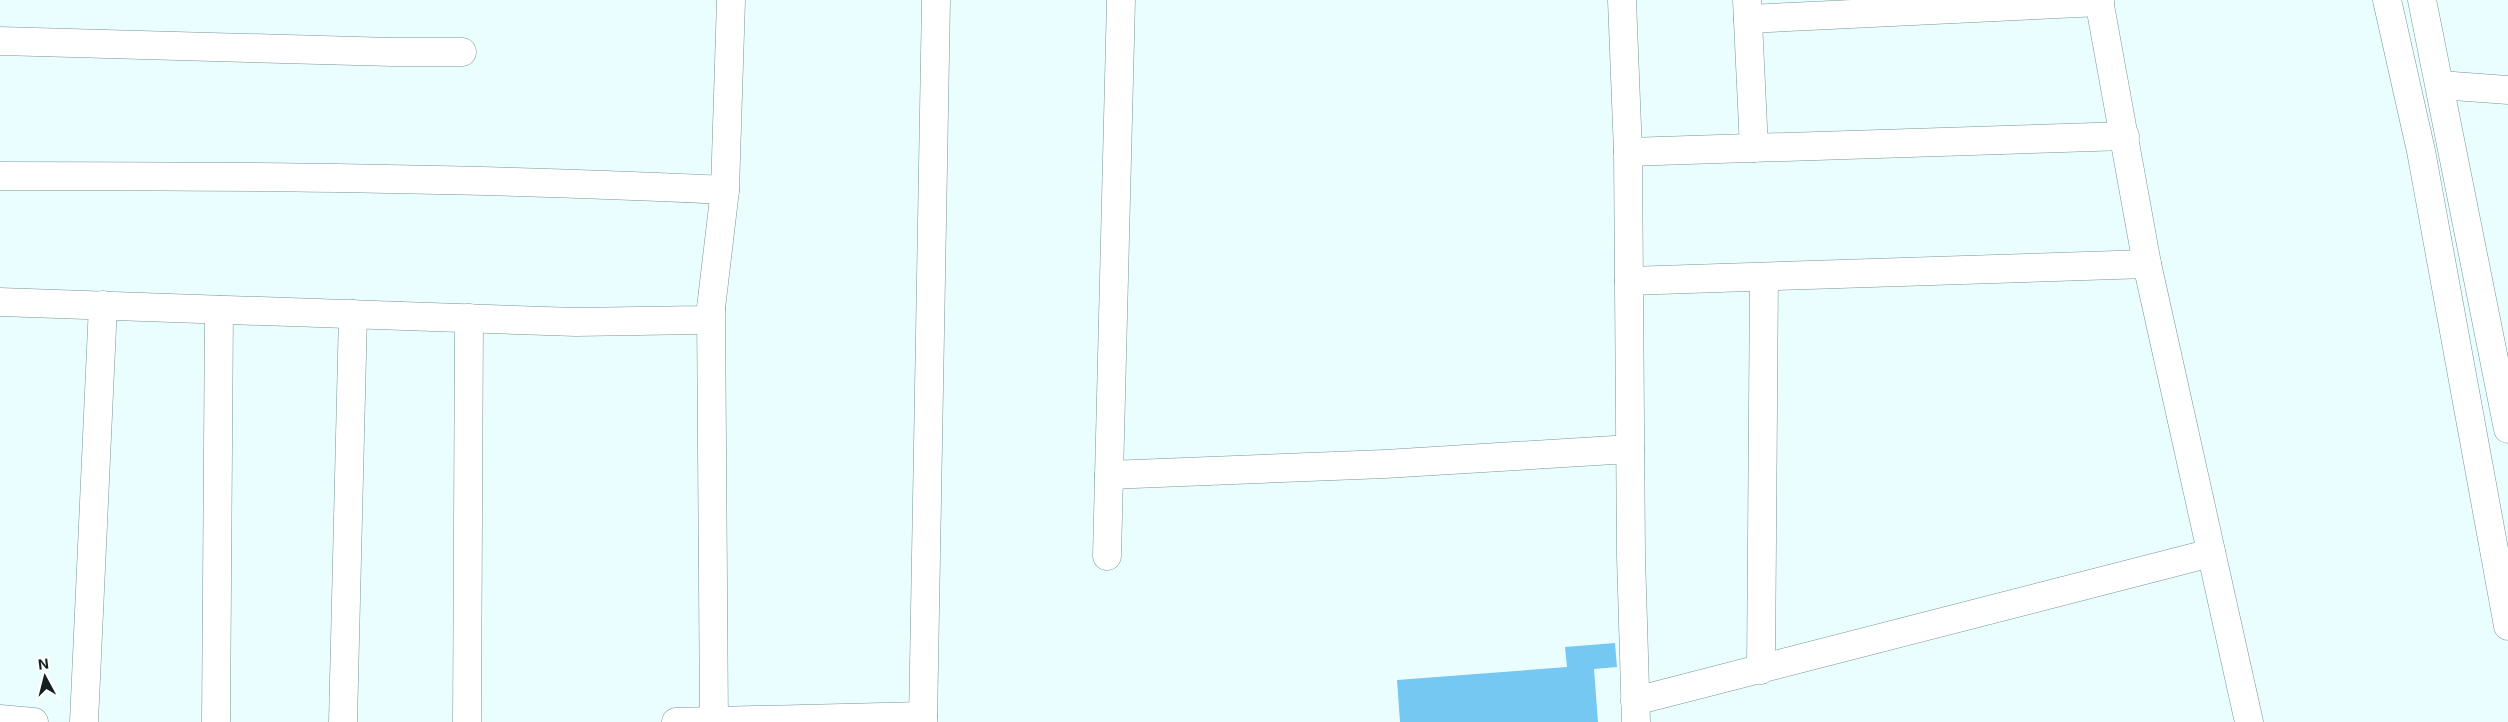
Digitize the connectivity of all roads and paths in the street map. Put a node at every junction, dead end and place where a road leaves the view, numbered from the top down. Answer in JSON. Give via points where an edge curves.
{"nodes":[{"id":1,"x":731,"y":0,"type":"edge"},
{"id":2,"x":936,"y":0,"type":"edge"},
{"id":3,"x":1121,"y":0,"type":"edge"},
{"id":4,"x":1622,"y":0,"type":"edge"},
{"id":5,"x":2387,"y":0,"type":"edge"},
{"id":6,"x":2422,"y":0,"type":"edge"},
{"id":7,"x":2099,"y":1,"type":"edge"},
{"id":8,"x":1747,"y":10,"type":"edge"},
{"id":9,"x":0,"y":41,"type":"edge"},
{"id":10,"x":462,"y":52,"type":"dead end"},
{"id":11,"x":2440,"y":85,"type":"junction"},
{"id":12,"x":2508,"y":90,"type":"edge"},
{"id":13,"x":2125,"y":136,"type":"junction"},
{"id":14,"x":1754,"y":148,"type":"junction"},
{"id":15,"x":1628,"y":152,"type":"junction"},
{"id":16,"x":0,"y":176,"type":"edge"},
{"id":17,"x":725,"y":190,"type":"junction"},
{"id":18,"x":2146,"y":264,"type":"junction"},
{"id":19,"x":1764,"y":277,"type":"junction"},
{"id":20,"x":1629,"y":280,"type":"junction"},
{"id":21,"x":0,"y":302,"type":"edge"},
{"id":22,"x":103,"y":306,"type":"junction"},
{"id":23,"x":711,"y":308,"type":"junction"},
{"id":24,"x":219,"y":310,"type":"junction"},
{"id":25,"x":353,"y":314,"type":"junction"},
{"id":26,"x":469,"y":318,"type":"junction"},
{"id":27,"x":2508,"y":429,"type":"edge"},
{"id":28,"x":1630,"y":449,"type":"junction"},
{"id":29,"x":1109,"y":475,"type":"junction"},
{"id":30,"x":2211,"y":553,"type":"junction"},
{"id":31,"x":1107,"y":556,"type":"dead end"},
{"id":32,"x":2508,"y":626,"type":"edge"},
{"id":33,"x":1761,"y":670,"type":"junction"},
{"id":34,"x":1636,"y":711,"type":"edge"},
{"id":35,"x":0,"y":719,"type":"edge"},
{"id":36,"x":923,"y":719,"type":"edge"},
{"id":37,"x":714,"y":721,"type":"edge"},
{"id":38,"x":34,"y":722,"type":"edge"},
{"id":39,"x":84,"y":722,"type":"edge"},
{"id":40,"x":216,"y":722,"type":"edge"},
{"id":41,"x":343,"y":722,"type":"edge"},
{"id":42,"x":467,"y":722,"type":"edge"},
{"id":43,"x":676,"y":722,"type":"edge"},
{"id":44,"x":2249,"y":722,"type":"edge"}],
"edges":[{"from":1,"to":17,"type":"street"},
{"from":2,"to":36,"type":"street"},
{"from":3,"to":29,"type":"street"},
{"from":4,"to":15,"type":"street"},
{"from":5,"to":32,"type":"street","via":[[2421,151]]},
{"from":6,"to":11,"type":"street"},
{"from":7,"to":8,"type":"street"},
{"from":7,"to":13,"type":"street"},
{"from":8,"to":14,"type":"street"},
{"from":9,"to":10,"type":"street"},
{"from":11,"to":12,"type":"street"},
{"from":11,"to":27,"type":"street"},
{"from":13,"to":14,"type":"street"},
{"from":13,"to":18,"type":"street"},
{"from":14,"to":15,"type":"street"},
{"from":15,"to":20,"type":"street"},
{"from":16,"to":17,"type":"street","via":[[320,176],[552,181]]},
{"from":17,"to":23,"type":"street"},
{"from":18,"to":19,"type":"street"},
{"from":18,"to":30,"type":"street"},
{"from":19,"to":20,"type":"street"},
{"from":19,"to":33,"type":"street"},
{"from":20,"to":28,"type":"street"},
{"from":21,"to":22,"type":"street"},
{"from":22,"to":24,"type":"street"},
{"from":22,"to":39,"type":"street"},
{"from":23,"to":26,"type":"street","via":[[708,316],[692,322]]},
{"from":23,"to":37,"type":"street"},
{"from":24,"to":25,"type":"street"},
{"from":24,"to":40,"type":"street"},
{"from":25,"to":26,"type":"street"},
{"from":25,"to":41,"type":"street"},
{"from":26,"to":42,"type":"street"},
{"from":28,"to":29,"type":"street","via":[[1385,464]]},
{"from":28,"to":34,"type":"street"},
{"from":29,"to":31,"type":"street"},
{"from":30,"to":33,"type":"street"},
{"from":30,"to":44,"type":"street"},
{"from":33,"to":34,"type":"street"},
{"from":35,"to":38,"type":"street"},
{"from":36,"to":37,"type":"street"},
{"from":37,"to":43,"type":"street"}]}
